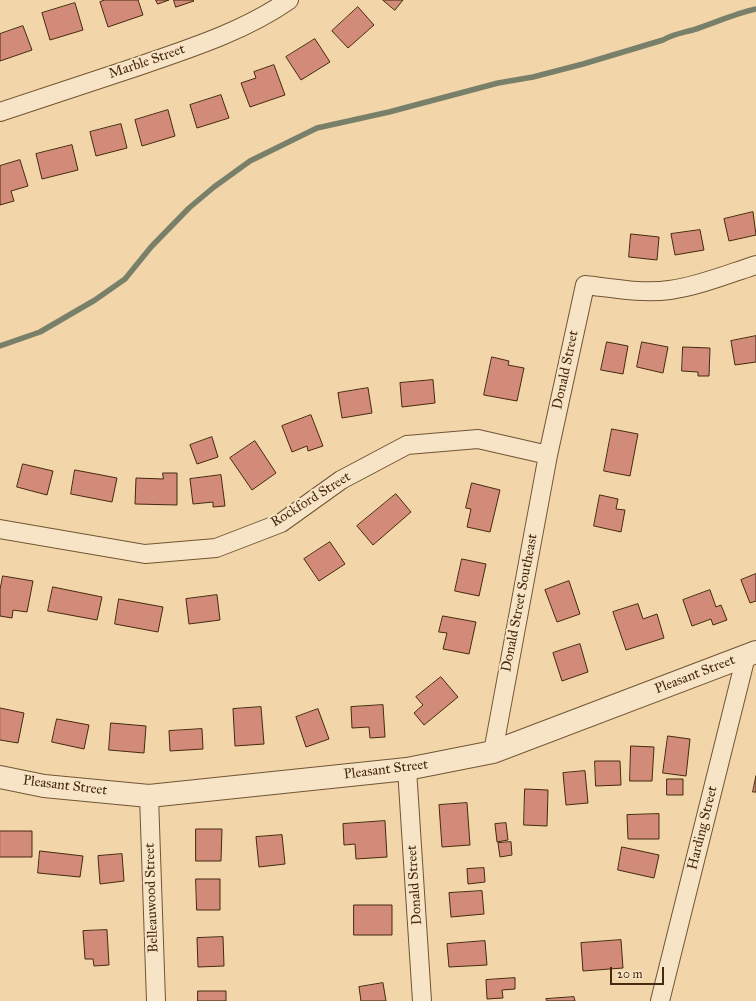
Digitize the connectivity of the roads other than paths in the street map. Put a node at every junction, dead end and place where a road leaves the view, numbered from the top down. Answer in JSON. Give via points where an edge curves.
{"nodes":[{"id":1,"x":289,"y":0,"type":"edge"},
{"id":2,"x":0,"y":112,"type":"edge"},
{"id":3,"x":756,"y":265,"type":"edge"},
{"id":4,"x":548,"y":455,"type":"junction"},
{"id":5,"x":0,"y":529,"type":"edge"},
{"id":6,"x":751,"y":654,"type":"edge"},
{"id":7,"x":492,"y":752,"type":"junction"},
{"id":8,"x":407,"y":769,"type":"junction"},
{"id":9,"x":0,"y":777,"type":"edge"},
{"id":10,"x":149,"y":796,"type":"junction"},
{"id":11,"x":156,"y":1001,"type":"edge"},
{"id":12,"x":422,"y":1001,"type":"edge"},
{"id":13,"x":660,"y":1001,"type":"edge"}],
"edges":[{"from":1,"to":2,"type":"street","name":"Marble Street","via":[[243,28]]},
{"from":3,"to":4,"type":"street","name":"Donald Street","via":[[671,290],[646,291],[584,285]]},
{"from":4,"to":5,"type":"street","name":"Rockford Street","via":[[478,439],[407,445],[341,480],[281,523],[216,548],[145,554]]},
{"from":4,"to":7,"type":"street","name":"Donald Street Southeast"},
{"from":6,"to":7,"type":"street","name":"Pleasant Street"},
{"from":6,"to":13,"type":"street","name":"Harding Street"},
{"from":7,"to":8,"type":"street","name":"Pleasant Street"},
{"from":8,"to":10,"type":"street","name":"Pleasant Street"},
{"from":8,"to":12,"type":"street","name":"Donald Street"},
{"from":9,"to":10,"type":"street","name":"Pleasant Street","via":[[44,786]]},
{"from":10,"to":11,"type":"street","name":"Belleauwood Street"}]}
